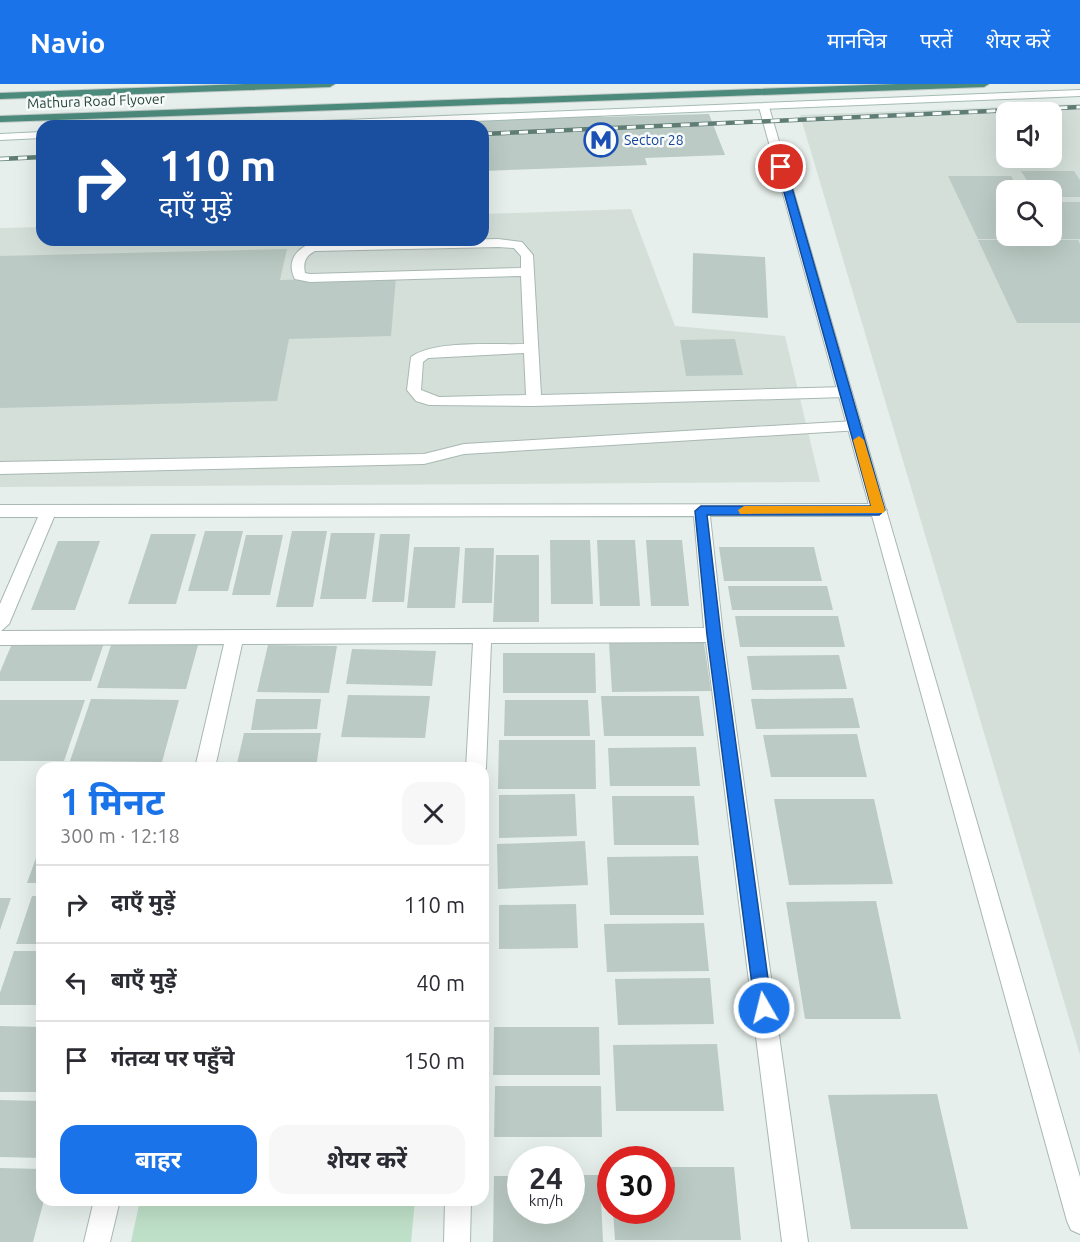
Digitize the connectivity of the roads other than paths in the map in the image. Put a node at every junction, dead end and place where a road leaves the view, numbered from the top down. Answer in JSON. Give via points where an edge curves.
{"nodes":[{"id":1,"x":330,"y":84,"type":"edge"},
{"id":2,"x":984,"y":84,"type":"edge"},
{"id":3,"x":1080,"y":93,"type":"edge"},
{"id":4,"x":0,"y":96,"type":"edge"},
{"id":5,"x":764,"y":107,"type":"junction"},
{"id":6,"x":0,"y":119,"type":"edge"},
{"id":7,"x":428,"y":120,"type":"edge"},
{"id":8,"x":36,"y":135,"type":"edge"},
{"id":9,"x":0,"y":137,"type":"edge"},
{"id":10,"x":489,"y":243,"type":"edge"},
{"id":11,"x":360,"y":246,"type":"edge"},
{"id":12,"x":527,"y":272,"type":"junction"},
{"id":13,"x":531,"y":348,"type":"junction"},
{"id":14,"x":845,"y":392,"type":"junction"},
{"id":15,"x":534,"y":401,"type":"junction"},
{"id":16,"x":855,"y":426,"type":"junction"},
{"id":17,"x":0,"y":468,"type":"edge"},
{"id":18,"x":879,"y":510,"type":"junction"},
{"id":19,"x":0,"y":511,"type":"edge"},
{"id":20,"x":49,"y":511,"type":"junction"},
{"id":21,"x":701,"y":511,"type":"junction"},
{"id":22,"x":0,"y":624,"type":"edge"},
{"id":23,"x":714,"y":635,"type":"junction"},
{"id":24,"x":482,"y":636,"type":"junction"},
{"id":25,"x":235,"y":637,"type":"junction"},
{"id":26,"x":0,"y":638,"type":"edge"},
{"id":27,"x":206,"y":762,"type":"edge"},
{"id":28,"x":476,"y":762,"type":"edge"},
{"id":29,"x":106,"y":1206,"type":"edge"},
{"id":30,"x":458,"y":1206,"type":"edge"},
{"id":31,"x":1080,"y":1221,"type":"edge"},
{"id":32,"x":97,"y":1242,"type":"edge"},
{"id":33,"x":457,"y":1242,"type":"edge"},
{"id":34,"x":795,"y":1242,"type":"edge"}],
"edges":[{"from":1,"to":4,"type":"highway"},
{"from":2,"to":6,"type":"highway","name":"Mathura Road Flyover"},
{"from":3,"to":5,"type":"street"},
{"from":5,"to":7,"type":"street"},
{"from":5,"to":14,"type":"street"},
{"from":8,"to":9,"type":"street"},
{"from":10,"to":12,"type":"street","via":[[523,248]]},
{"from":11,"to":12,"type":"street","via":[[305,250],[296,270],[300,276],[310,278]]},
{"from":12,"to":13,"type":"street"},
{"from":13,"to":15,"type":"street"},
{"from":13,"to":15,"type":"street","via":[[423,354],[416,360],[412,386],[415,394],[432,401]]},
{"from":14,"to":15,"type":"street"},
{"from":14,"to":16,"type":"street"},
{"from":16,"to":17,"type":"street","via":[[464,449],[424,459]]},
{"from":16,"to":18,"type":"street"},
{"from":18,"to":21,"type":"street"},
{"from":18,"to":31,"type":"street"},
{"from":19,"to":20,"type":"street"},
{"from":20,"to":21,"type":"street"},
{"from":20,"to":22,"type":"street"},
{"from":21,"to":23,"type":"street"},
{"from":23,"to":24,"type":"street"},
{"from":23,"to":34,"type":"street"},
{"from":24,"to":25,"type":"street"},
{"from":24,"to":28,"type":"street"},
{"from":25,"to":26,"type":"street"},
{"from":25,"to":27,"type":"street"},
{"from":29,"to":32,"type":"street"},
{"from":30,"to":33,"type":"street"}]}
